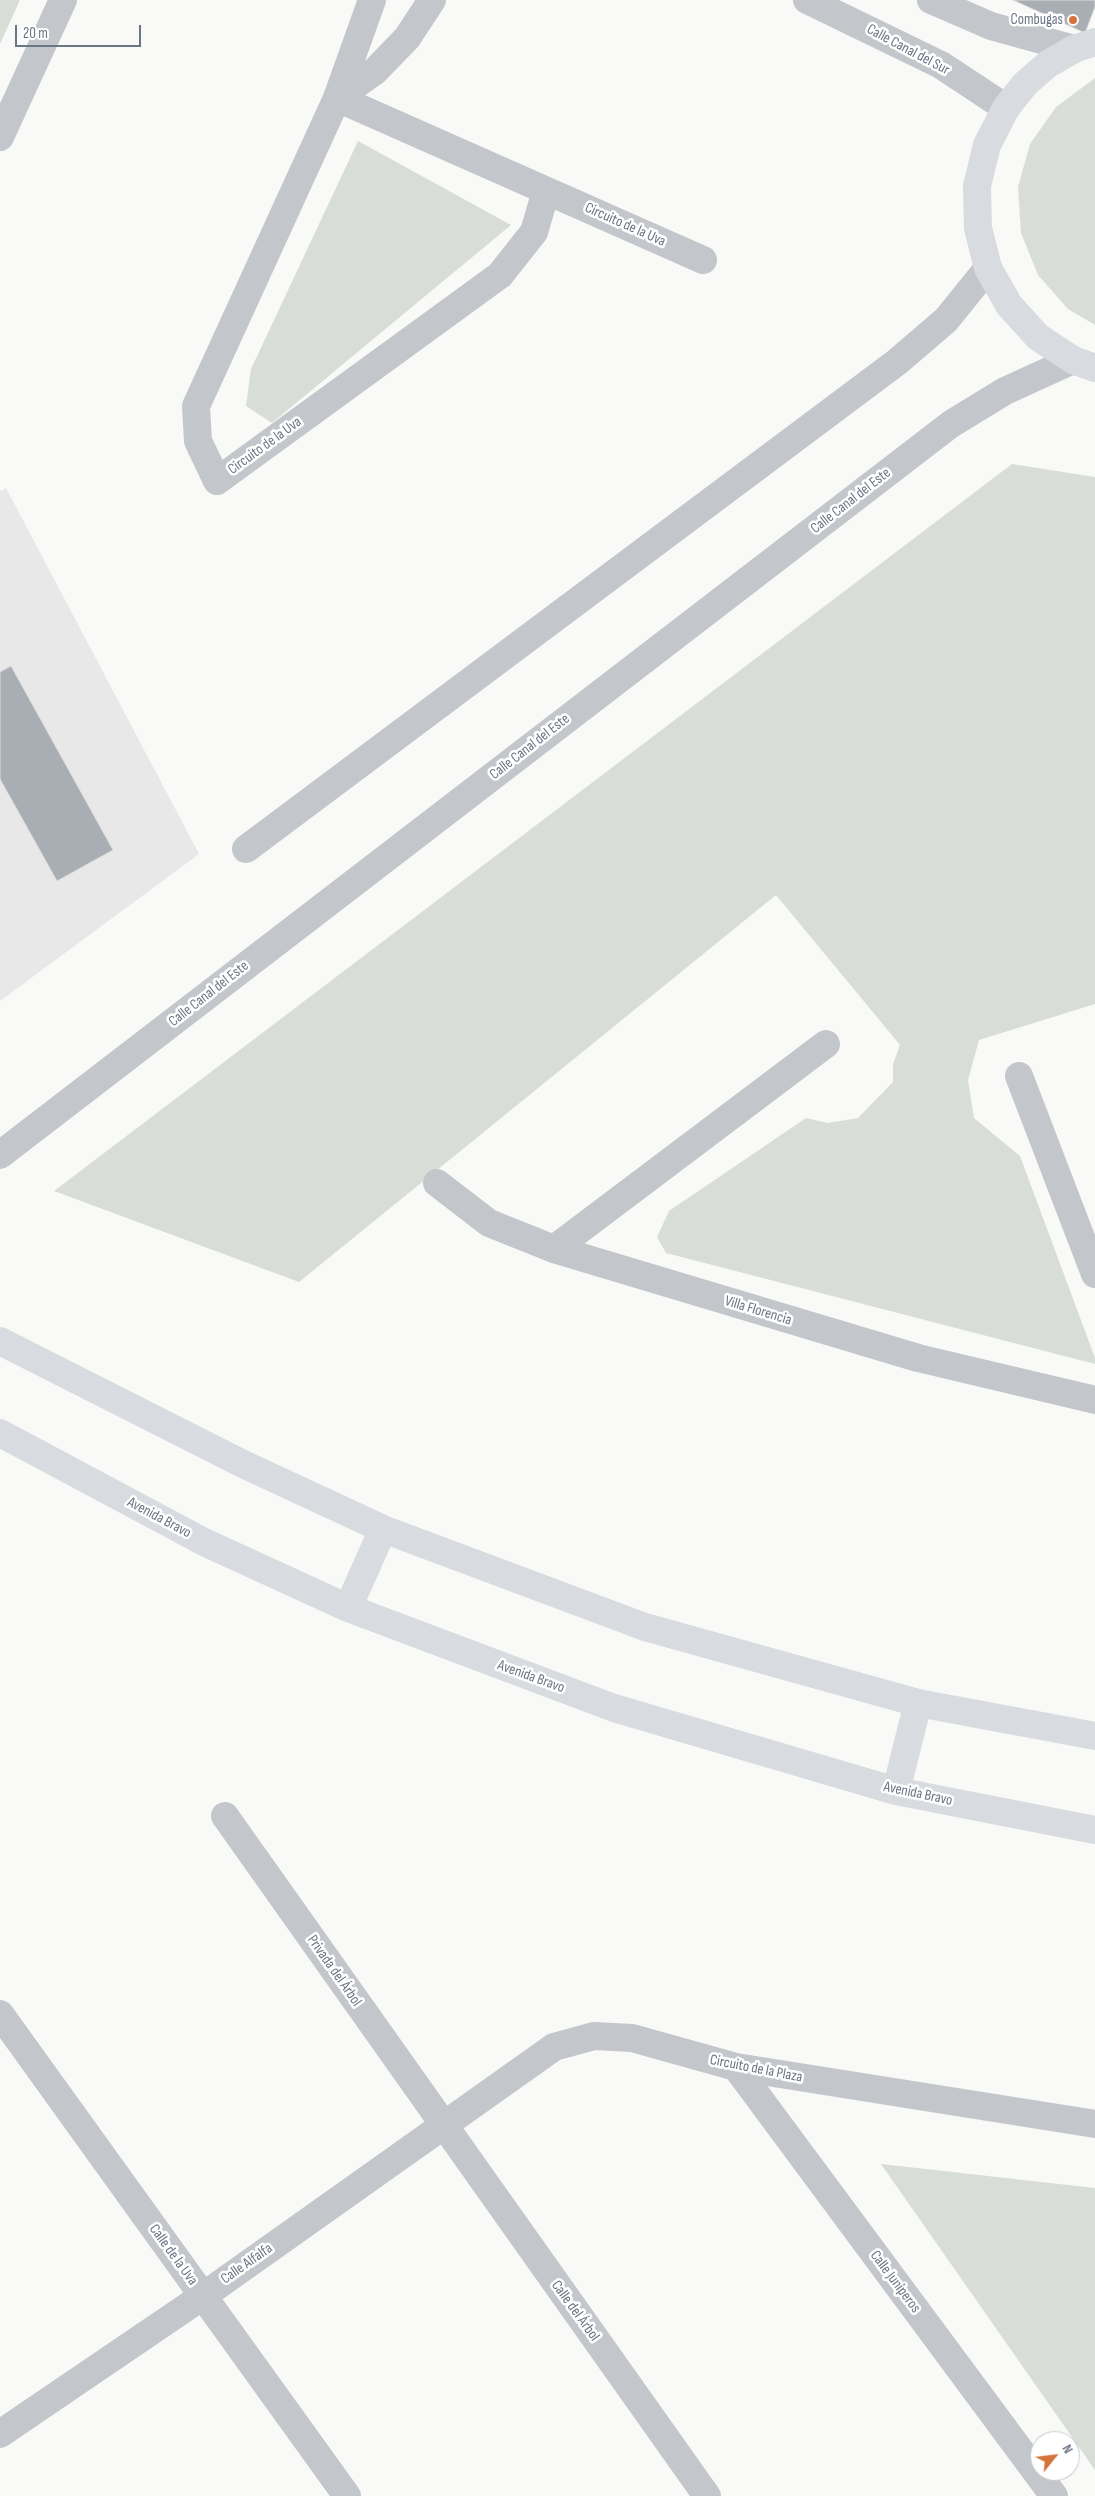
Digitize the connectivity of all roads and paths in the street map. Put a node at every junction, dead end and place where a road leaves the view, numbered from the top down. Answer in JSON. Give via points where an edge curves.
{"nodes":[{"id":1,"x":63,"y":0,"type":"edge"},
{"id":2,"x":372,"y":0,"type":"edge"},
{"id":3,"x":432,"y":0,"type":"edge"},
{"id":4,"x":807,"y":0,"type":"edge"},
{"id":5,"x":931,"y":0,"type":"edge"},
{"id":6,"x":1084,"y":46,"type":"edge"},
{"id":7,"x":337,"y":98,"type":"junction"},
{"id":8,"x":1006,"y":108,"type":"junction"},
{"id":9,"x":0,"y":136,"type":"edge"},
{"id":10,"x":546,"y":191,"type":"junction"},
{"id":11,"x":703,"y":260,"type":"dead end"},
{"id":12,"x":988,"y":268,"type":"junction"},
{"id":13,"x":1084,"y":364,"type":"edge"},
{"id":14,"x":246,"y":849,"type":"dead end"},
{"id":15,"x":826,"y":1044,"type":"dead end"},
{"id":16,"x":1019,"y":1076,"type":"dead end"},
{"id":17,"x":0,"y":1154,"type":"edge"},
{"id":18,"x":437,"y":1183,"type":"dead end"},
{"id":19,"x":554,"y":1249,"type":"junction"},
{"id":20,"x":1095,"y":1274,"type":"edge"},
{"id":21,"x":0,"y":1341,"type":"edge"},
{"id":22,"x":1095,"y":1400,"type":"edge"},
{"id":23,"x":0,"y":1433,"type":"edge"},
{"id":24,"x":383,"y":1529,"type":"junction"},
{"id":25,"x":348,"y":1608,"type":"junction"},
{"id":26,"x":918,"y":1703,"type":"junction"},
{"id":27,"x":1095,"y":1736,"type":"edge"},
{"id":28,"x":896,"y":1791,"type":"junction"},
{"id":29,"x":225,"y":1816,"type":"dead end"},
{"id":30,"x":1095,"y":1830,"type":"edge"},
{"id":31,"x":0,"y":2014,"type":"edge"},
{"id":32,"x":736,"y":2068,"type":"junction"},
{"id":33,"x":1095,"y":2124,"type":"edge"},
{"id":34,"x":443,"y":2126,"type":"junction"},
{"id":35,"x":203,"y":2296,"type":"junction"},
{"id":36,"x":0,"y":2434,"type":"edge"},
{"id":37,"x":347,"y":2496,"type":"edge"},
{"id":38,"x":707,"y":2496,"type":"edge"},
{"id":39,"x":1054,"y":2496,"type":"edge"}],
"edges":[{"from":1,"to":9,"type":"street"},
{"from":2,"to":7,"type":"street","name":"Circuito de la Uva"},
{"from":3,"to":7,"type":"street","via":[[407,38],[375,71]]},
{"from":4,"to":8,"type":"street","name":"Calle Canal del Sur","via":[[940,66]]},
{"from":5,"to":6,"type":"street","via":[[992,26]]},
{"from":6,"to":8,"type":"main road","via":[[1042,69]]},
{"from":7,"to":10,"type":"street","name":"Circuito de la Uva"},
{"from":7,"to":10,"type":"street","name":"Circuito de la Uva","via":[[196,406],[198,441],[216,481],[500,275],[534,232]]},
{"from":8,"to":12,"type":"main road","via":[[987,145],[977,186],[978,228]]},
{"from":10,"to":11,"type":"street","name":"Circuito de la Uva"},
{"from":12,"to":13,"type":"main road","via":[[1009,305],[1038,337]]},
{"from":12,"to":14,"type":"street","via":[[946,320],[897,362]]},
{"from":13,"to":17,"type":"street","name":"Calle Canal del Este","via":[[1005,390],[951,424]]},
{"from":15,"to":19,"type":"street"},
{"from":16,"to":20,"type":"street"},
{"from":18,"to":19,"type":"street","name":"Villa Florencia","via":[[488,1223]]},
{"from":19,"to":22,"type":"street","name":"Villa Florencia","via":[[918,1358]]},
{"from":21,"to":24,"type":"main road","via":[[243,1464]]},
{"from":23,"to":25,"type":"main road","name":"Avenida Bravo","via":[[204,1542]]},
{"from":24,"to":25,"type":"main road"},
{"from":24,"to":26,"type":"main road","via":[[645,1628]]},
{"from":25,"to":28,"type":"main road","name":"Avenida Bravo","via":[[614,1708]]},
{"from":26,"to":27,"type":"main road"},
{"from":26,"to":28,"type":"main road"},
{"from":28,"to":30,"type":"main road","name":"Avenida Bravo"},
{"from":29,"to":34,"type":"street","name":"Privada del Árbol"},
{"from":31,"to":35,"type":"street","name":"Calle de la Uva"},
{"from":32,"to":33,"type":"street","name":"Circuito de la Plaza"},
{"from":32,"to":34,"type":"street","name":"Circuito de la Plaza","via":[[632,2038],[594,2036],[554,2047]]},
{"from":32,"to":39,"type":"street","name":"Calle Juníperos"},
{"from":34,"to":35,"type":"street","name":"Calle Alfalfa"},
{"from":34,"to":38,"type":"street","name":"Calle del Árbol"},
{"from":35,"to":36,"type":"street","name":"Calle Alfalfa"},
{"from":35,"to":37,"type":"street","name":"Calle de la Uva"}]}
